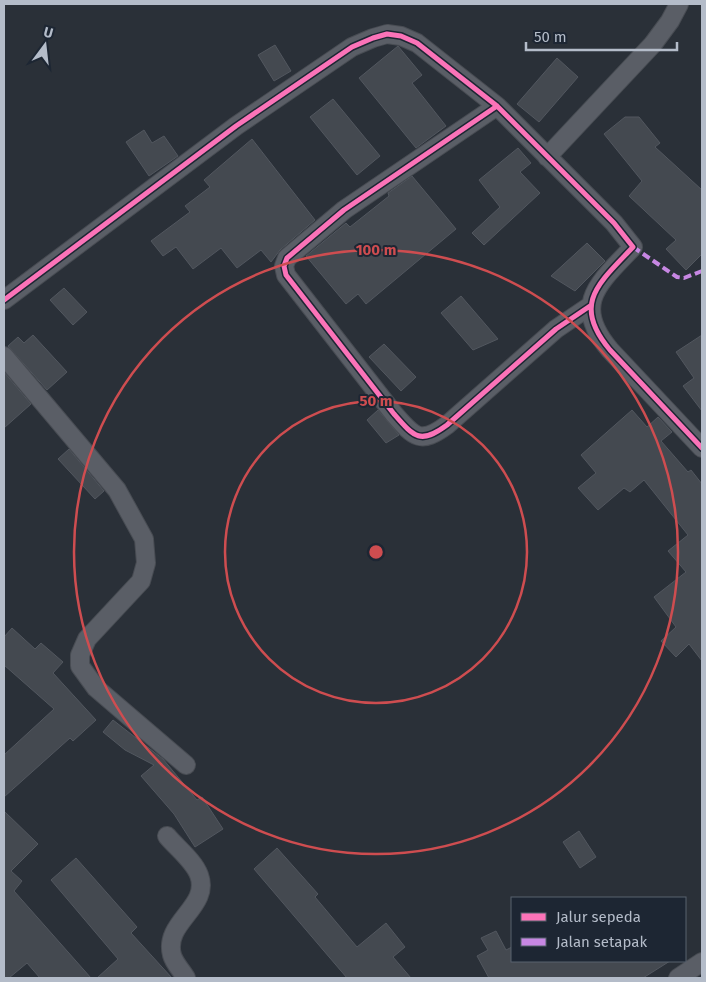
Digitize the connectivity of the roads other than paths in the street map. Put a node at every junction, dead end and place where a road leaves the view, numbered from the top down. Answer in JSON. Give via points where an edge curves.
{"nodes":[{"id":1,"x":679,"y":4,"type":"edge"},
{"id":2,"x":497,"y":106,"type":"junction"},
{"id":3,"x":546,"y":157,"type":"junction"},
{"id":4,"x":4,"y":300,"type":"edge"},
{"id":5,"x":590,"y":306,"type":"junction"},
{"id":6,"x":4,"y":356,"type":"edge"},
{"id":7,"x":702,"y":448,"type":"edge"},
{"id":8,"x":186,"y":765,"type":"dead end"},
{"id":9,"x":167,"y":836,"type":"dead end"},
{"id":10,"x":702,"y":962,"type":"edge"},
{"id":11,"x":186,"y":978,"type":"edge"},
{"id":12,"x":678,"y":978,"type":"edge"}],
"edges":[{"from":1,"to":3,"type":"street","via":[[653,44]]},
{"from":2,"to":3,"type":"street"},
{"from":2,"to":4,"type":"street","via":[[417,43],[387,34],[373,38],[352,47],[236,126]]},
{"from":2,"to":5,"type":"street","via":[[344,210],[287,258],[284,266],[286,275],[394,414],[414,435],[424,438],[448,425],[556,329]]},
{"from":3,"to":5,"type":"street","via":[[614,223],[633,247],[597,290]]},
{"from":5,"to":7,"type":"street","via":[[590,319],[597,335]]},
{"from":6,"to":8,"type":"street","via":[[118,490],[144,539],[146,563],[141,581],[87,639],[80,655],[80,666],[96,688]]},
{"from":9,"to":11,"type":"street","via":[[199,873],[202,885],[196,902],[172,936],[172,957]]},
{"from":10,"to":12,"type":"street"}]}
